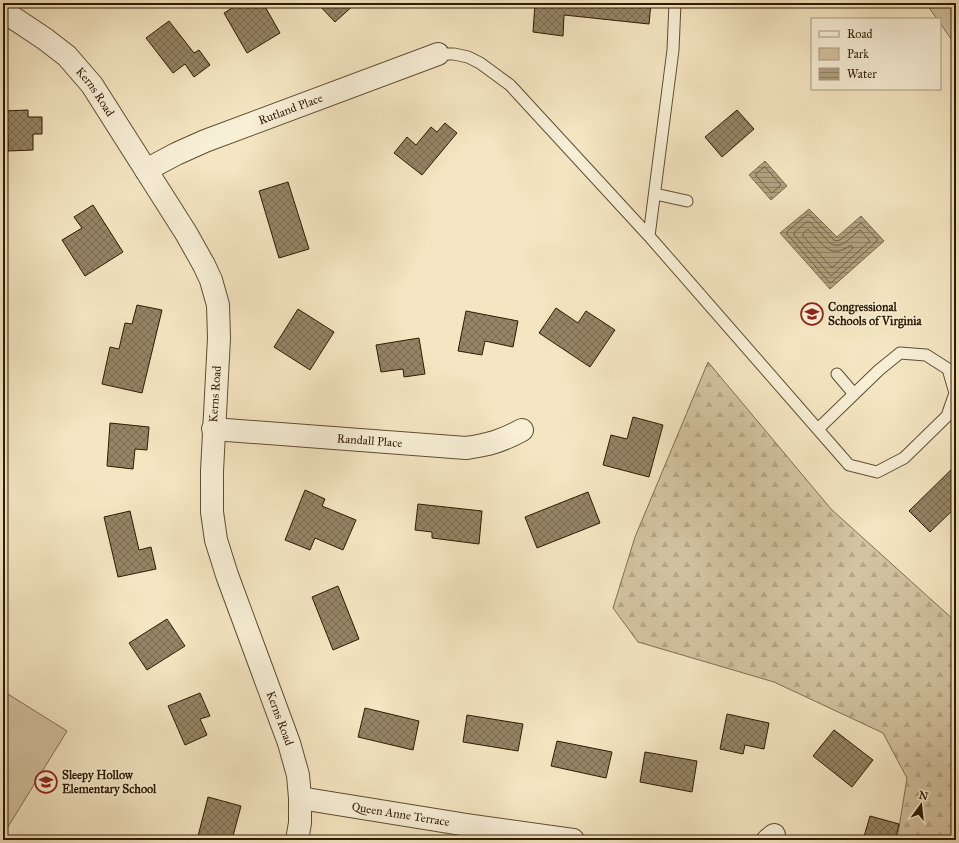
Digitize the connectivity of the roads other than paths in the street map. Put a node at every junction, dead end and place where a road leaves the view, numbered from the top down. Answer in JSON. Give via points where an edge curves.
{"nodes":[{"id":1,"x":675,"y":3,"type":"edge"},
{"id":2,"x":3,"y":11,"type":"edge"},
{"id":3,"x":438,"y":54,"type":"joint"},
{"id":4,"x":146,"y":170,"type":"junction"},
{"id":5,"x":655,"y":194,"type":"junction"},
{"id":6,"x":687,"y":201,"type":"dead end"},
{"id":7,"x":649,"y":236,"type":"junction"},
{"id":8,"x":837,"y":374,"type":"dead end"},
{"id":9,"x":956,"y":393,"type":"edge"},
{"id":10,"x":854,"y":394,"type":"junction"},
{"id":11,"x":818,"y":428,"type":"junction"},
{"id":12,"x":213,"y":429,"type":"junction"},
{"id":13,"x":522,"y":430,"type":"dead end"},
{"id":14,"x":300,"y":798,"type":"junction"},
{"id":15,"x":297,"y":840,"type":"edge"},
{"id":16,"x":573,"y":840,"type":"edge"}],
"edges":[{"from":1,"to":5,"type":"lane","via":[[673,50]]},
{"from":2,"to":4,"type":"street","name":"Kerns Road","via":[[66,56],[92,85]]},
{"from":3,"to":4,"type":"street","name":"Rutland Place","via":[[205,141]]},
{"from":3,"to":7,"type":"lane","via":[[468,57],[510,85]]},
{"from":4,"to":12,"type":"street","name":"Kerns Road","via":[[201,259],[211,280],[218,305],[219,338]]},
{"from":5,"to":6,"type":"lane"},
{"from":5,"to":7,"type":"lane"},
{"from":7,"to":11,"type":"lane"},
{"from":8,"to":10,"type":"lane"},
{"from":9,"to":10,"type":"lane","via":[[948,369],[926,355],[900,353]]},
{"from":9,"to":11,"type":"lane","via":[[947,416],[904,458],[876,472],[850,465]]},
{"from":10,"to":11,"type":"lane"},
{"from":12,"to":13,"type":"street","name":"Randall Place","via":[[466,448],[488,445]]},
{"from":12,"to":14,"type":"street","name":"Kerns Road","via":[[212,505],[216,540],[289,743],[298,775]]},
{"from":14,"to":15,"type":"street","name":"Kerns Road"},
{"from":14,"to":16,"type":"street","name":"Queen Anne Terrace"}]}
